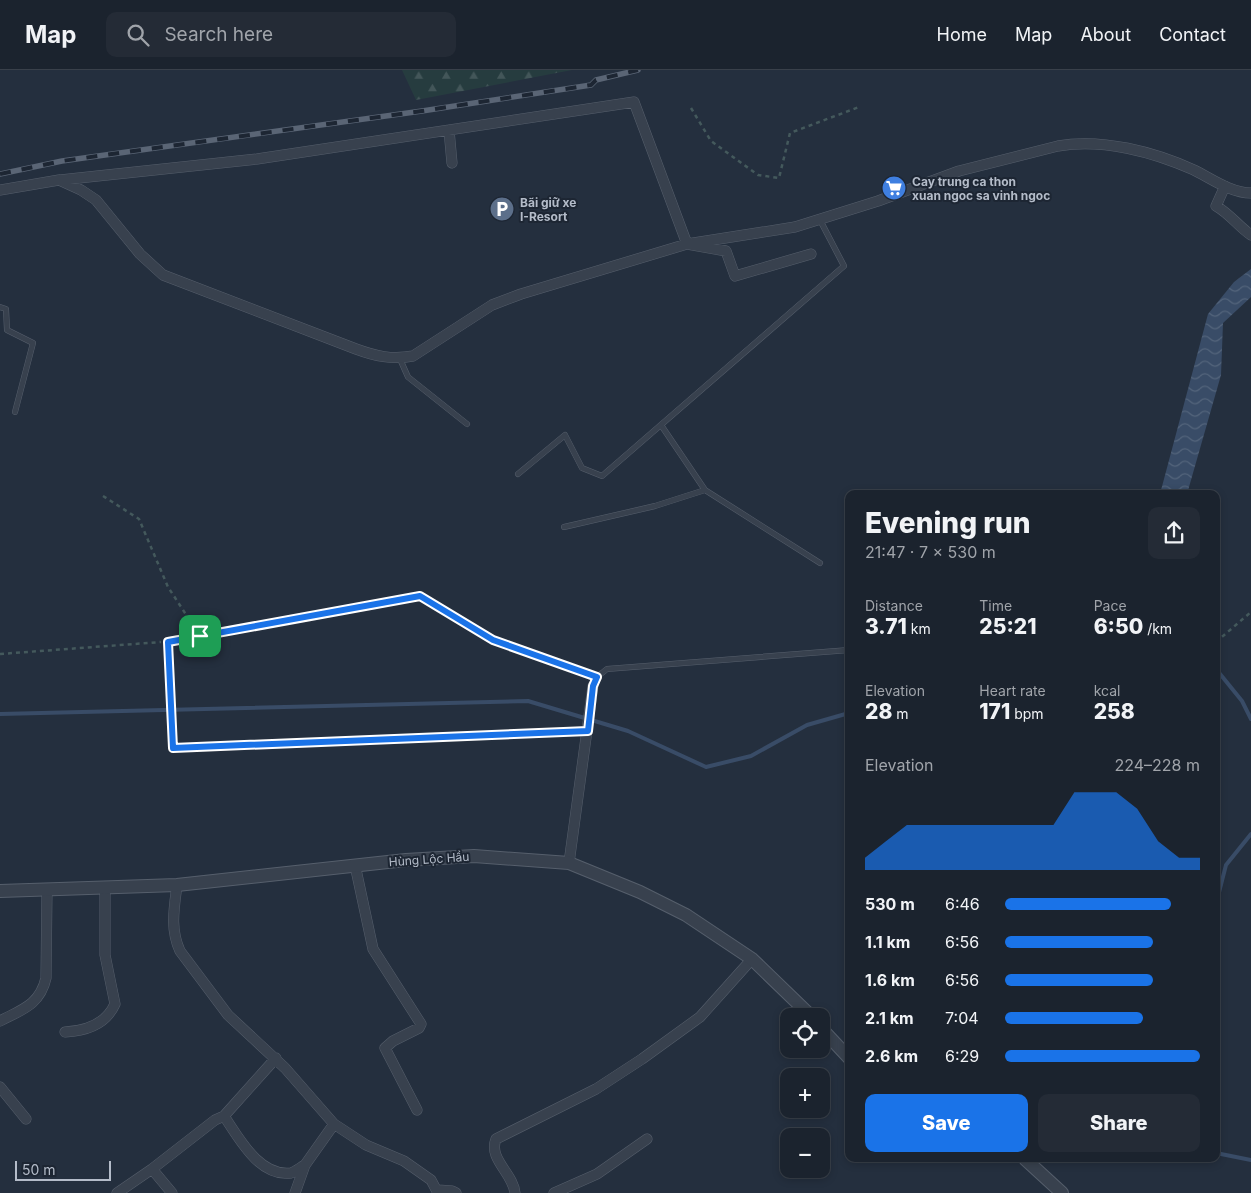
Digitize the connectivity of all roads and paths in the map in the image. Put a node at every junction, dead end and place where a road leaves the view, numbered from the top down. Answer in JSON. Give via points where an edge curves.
{"nodes":[{"id":1,"x":859,"y":107,"type":"dead end"},
{"id":2,"x":691,"y":108,"type":"dead end"},
{"id":3,"x":448,"y":130,"type":"junction"},
{"id":4,"x":452,"y":162,"type":"dead end"},
{"id":5,"x":59,"y":180,"type":"junction"},
{"id":6,"x":1225,"y":186,"type":"junction"},
{"id":7,"x":0,"y":190,"type":"edge"},
{"id":8,"x":1251,"y":194,"type":"edge"},
{"id":9,"x":820,"y":220,"type":"junction"},
{"id":10,"x":1251,"y":235,"type":"edge"},
{"id":11,"x":687,"y":244,"type":"junction"},
{"id":12,"x":811,"y":254,"type":"dead end"},
{"id":13,"x":0,"y":307,"type":"edge"},
{"id":14,"x":400,"y":359,"type":"junction"},
{"id":15,"x":15,"y":412,"type":"dead end"},
{"id":16,"x":468,"y":424,"type":"dead end"},
{"id":17,"x":661,"y":425,"type":"junction"},
{"id":18,"x":518,"y":474,"type":"dead end"},
{"id":19,"x":705,"y":490,"type":"junction"},
{"id":20,"x":103,"y":496,"type":"dead end"},
{"id":21,"x":564,"y":527,"type":"dead end"},
{"id":22,"x":820,"y":563,"type":"dead end"},
{"id":23,"x":1251,"y":612,"type":"edge"},
{"id":24,"x":200,"y":636,"type":"junction"},
{"id":25,"x":1220,"y":639,"type":"edge"},
{"id":26,"x":168,"y":642,"type":"junction"},
{"id":27,"x":845,"y":650,"type":"edge"},
{"id":28,"x":0,"y":654,"type":"edge"},
{"id":29,"x":595,"y":682,"type":"junction"},
{"id":30,"x":588,"y":731,"type":"junction"},
{"id":31,"x":569,"y":863,"type":"junction"},
{"id":32,"x":355,"y":865,"type":"junction"},
{"id":33,"x":177,"y":885,"type":"junction"},
{"id":34,"x":105,"y":887,"type":"junction"},
{"id":35,"x":47,"y":890,"type":"junction"},
{"id":36,"x":0,"y":891,"type":"edge"},
{"id":37,"x":752,"y":959,"type":"junction"},
{"id":38,"x":803,"y":1008,"type":"edge"},
{"id":39,"x":0,"y":1021,"type":"edge"},
{"id":40,"x":65,"y":1032,"type":"dead end"},
{"id":41,"x":830,"y":1038,"type":"edge"},
{"id":42,"x":845,"y":1054,"type":"edge"},
{"id":43,"x":276,"y":1058,"type":"junction"},
{"id":44,"x":0,"y":1087,"type":"edge"},
{"id":45,"x":416,"y":1110,"type":"dead end"},
{"id":46,"x":224,"y":1116,"type":"junction"},
{"id":47,"x":26,"y":1118,"type":"dead end"},
{"id":48,"x":334,"y":1124,"type":"junction"},
{"id":49,"x":647,"y":1139,"type":"dead end"},
{"id":50,"x":1028,"y":1162,"type":"edge"},
{"id":51,"x":305,"y":1165,"type":"junction"},
{"id":52,"x":152,"y":1169,"type":"junction"},
{"id":53,"x":438,"y":1192,"type":"edge"},
{"id":54,"x":117,"y":1193,"type":"edge"},
{"id":55,"x":172,"y":1193,"type":"edge"},
{"id":56,"x":296,"y":1193,"type":"edge"},
{"id":57,"x":456,"y":1193,"type":"edge"},
{"id":58,"x":515,"y":1193,"type":"edge"},
{"id":59,"x":554,"y":1193,"type":"edge"},
{"id":60,"x":1062,"y":1193,"type":"edge"}],
"edges":[{"from":1,"to":2,"type":"path","via":[[790,133],[779,178],[758,175],[711,141]]},
{"from":3,"to":4,"type":"street"},
{"from":3,"to":5,"type":"street","via":[[257,159]]},
{"from":3,"to":11,"type":"street","via":[[634,102]]},
{"from":5,"to":7,"type":"street"},
{"from":5,"to":14,"type":"street","via":[[96,200],[140,254],[163,275],[356,349]]},
{"from":6,"to":8,"type":"street"},
{"from":6,"to":9,"type":"street","via":[[1194,170],[1151,155],[1104,145],[1074,143],[959,170]]},
{"from":6,"to":10,"type":"street","via":[[1216,206]]},
{"from":9,"to":11,"type":"street","via":[[796,227]]},
{"from":9,"to":17,"type":"lane","via":[[844,266]]},
{"from":11,"to":12,"type":"street","via":[[726,251],[735,276]]},
{"from":11,"to":14,"type":"street","via":[[492,305],[413,356]]},
{"from":13,"to":15,"type":"lane","via":[[6,309],[7,330],[33,343]]},
{"from":14,"to":16,"type":"lane","via":[[408,377]]},
{"from":17,"to":18,"type":"lane","via":[[602,476],[582,468],[565,435]]},
{"from":17,"to":19,"type":"lane"},
{"from":19,"to":21,"type":"lane","via":[[656,506]]},
{"from":19,"to":22,"type":"lane"},
{"from":20,"to":24,"type":"path","via":[[139,519],[168,588]]},
{"from":23,"to":25,"type":"path"},
{"from":24,"to":26,"type":"path"},
{"from":24,"to":29,"type":"path","via":[[420,596],[493,640]]},
{"from":26,"to":28,"type":"path"},
{"from":26,"to":30,"type":"lane","via":[[173,748]]},
{"from":27,"to":29,"type":"lane","via":[[606,669]]},
{"from":29,"to":30,"type":"street"},
{"from":30,"to":31,"type":"street"},
{"from":31,"to":32,"type":"street","name":"Hùng Lộc Hầu","via":[[474,856]]},
{"from":31,"to":37,"type":"street","name":"Hùng Lộc Hầu","via":[[686,915]]},
{"from":32,"to":33,"type":"street","name":"Hùng Lộc Hầu"},
{"from":32,"to":45,"type":"street","via":[[373,949],[421,1024],[393,1041],[385,1051]]},
{"from":33,"to":34,"type":"street","name":"Hùng Lộc Hầu"},
{"from":33,"to":43,"type":"street","via":[[173,929],[180,951],[228,1015]]},
{"from":34,"to":35,"type":"street","name":"Hùng Lộc Hầu"},
{"from":34,"to":40,"type":"street","via":[[105,955],[115,1004],[103,1021]]},
{"from":35,"to":36,"type":"street","name":"Hùng Lộc Hầu"},
{"from":35,"to":39,"type":"street","via":[[44,988],[38,999],[26,1009]]},
{"from":37,"to":38,"type":"street","name":"Hùng Lộc Hầu"},
{"from":37,"to":58,"type":"street","via":[[700,1017],[642,1059],[588,1093],[496,1138],[495,1156],[510,1177]]},
{"from":41,"to":42,"type":"street"},
{"from":43,"to":46,"type":"street"},
{"from":43,"to":48,"type":"street"},
{"from":44,"to":47,"type":"street"},
{"from":46,"to":51,"type":"street","via":[[248,1152],[268,1169],[292,1173]]},
{"from":46,"to":52,"type":"street"},
{"from":48,"to":51,"type":"street"},
{"from":48,"to":53,"type":"street","via":[[366,1145],[404,1161],[431,1180]]},
{"from":49,"to":59,"type":"street","via":[[597,1174]]},
{"from":50,"to":60,"type":"street"},
{"from":51,"to":56,"type":"street"},
{"from":52,"to":54,"type":"street"},
{"from":52,"to":55,"type":"street"},
{"from":53,"to":57,"type":"street"}]}
